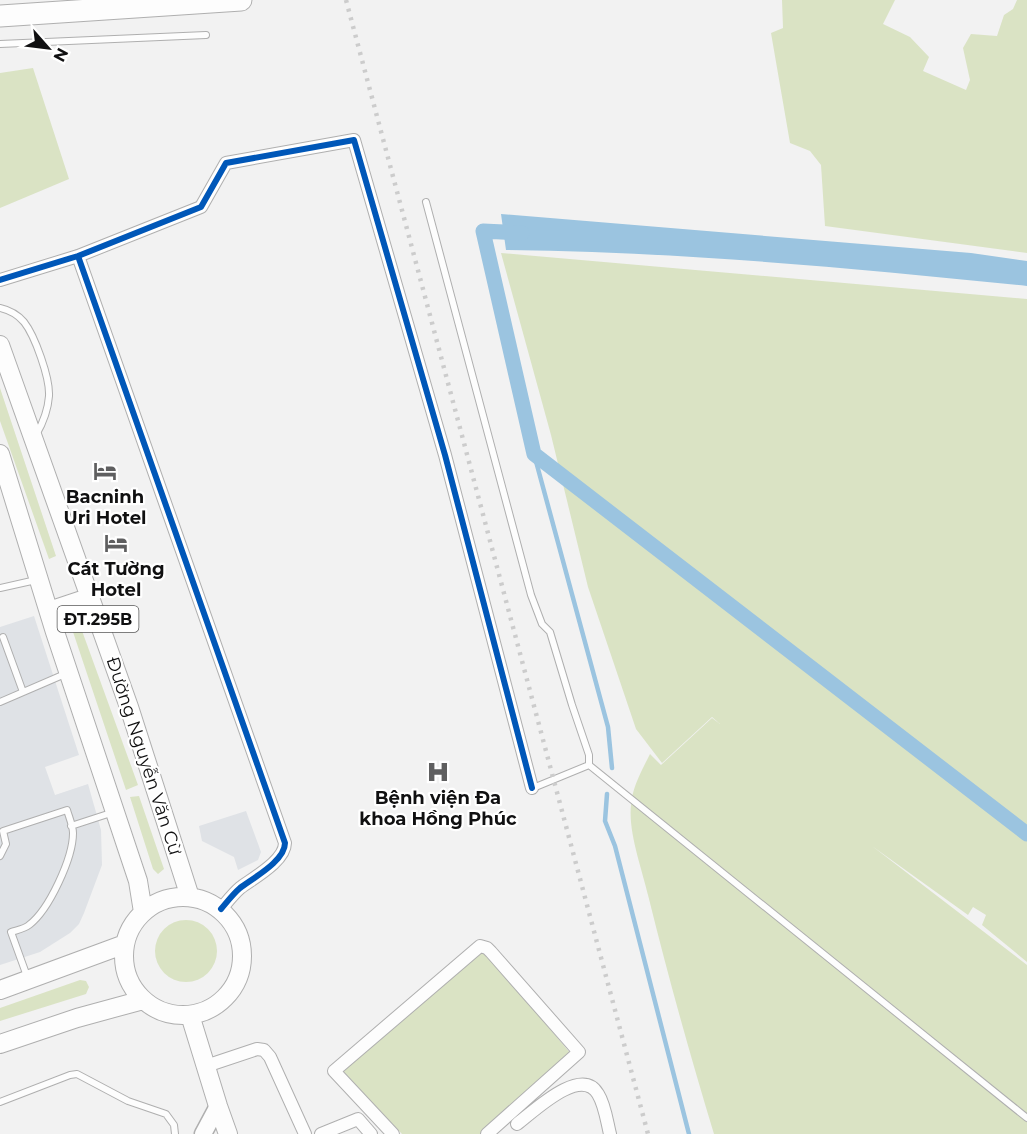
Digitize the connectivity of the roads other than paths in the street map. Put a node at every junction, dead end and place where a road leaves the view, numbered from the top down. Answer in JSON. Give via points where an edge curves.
{"nodes":[{"id":1,"x":241,"y":0,"type":"edge"},
{"id":2,"x":0,"y":16,"type":"edge"},
{"id":3,"x":206,"y":35,"type":"dead end"},
{"id":4,"x":0,"y":44,"type":"edge"},
{"id":5,"x":426,"y":202,"type":"dead end"},
{"id":6,"x":78,"y":256,"type":"junction"},
{"id":7,"x":0,"y":279,"type":"edge"},
{"id":8,"x":0,"y":308,"type":"edge"},
{"id":9,"x":0,"y":345,"type":"edge"},
{"id":10,"x":34,"y":439,"type":"junction"},
{"id":11,"x":0,"y":454,"type":"edge"},
{"id":12,"x":39,"y":579,"type":"junction"},
{"id":13,"x":0,"y":588,"type":"edge"},
{"id":14,"x":91,"y":597,"type":"junction"},
{"id":15,"x":49,"y":611,"type":"junction"},
{"id":16,"x":3,"y":637,"type":"dead end"},
{"id":17,"x":69,"y":672,"type":"junction"},
{"id":18,"x":23,"y":692,"type":"junction"},
{"id":19,"x":0,"y":702,"type":"edge"},
{"id":20,"x":589,"y":765,"type":"junction"},
{"id":21,"x":532,"y":788,"type":"joint"},
{"id":22,"x":115,"y":812,"type":"junction"},
{"id":23,"x":71,"y":825,"type":"junction"},
{"id":24,"x":0,"y":856,"type":"edge"},
{"id":25,"x":190,"y":897,"type":"junction"},
{"id":26,"x":220,"y":909,"type":"junction"},
{"id":27,"x":143,"y":912,"type":"junction"},
{"id":28,"x":125,"y":944,"type":"junction"},
{"id":29,"x":28,"y":980,"type":"junction"},
{"id":30,"x":0,"y":990,"type":"edge"},
{"id":31,"x":143,"y":1000,"type":"junction"},
{"id":32,"x":190,"y":1015,"type":"junction"},
{"id":33,"x":0,"y":1044,"type":"edge"},
{"id":34,"x":206,"y":1066,"type":"junction"},
{"id":35,"x":0,"y":1102,"type":"edge"},
{"id":36,"x":218,"y":1106,"type":"junction"},
{"id":37,"x":1027,"y":1118,"type":"edge"},
{"id":38,"x":517,"y":1125,"type":"dead end"},
{"id":39,"x":175,"y":1134,"type":"edge"},
{"id":40,"x":203,"y":1134,"type":"edge"},
{"id":41,"x":228,"y":1134,"type":"edge"},
{"id":42,"x":305,"y":1134,"type":"edge"},
{"id":43,"x":321,"y":1134,"type":"edge"},
{"id":44,"x":371,"y":1134,"type":"edge"},
{"id":45,"x":393,"y":1134,"type":"edge"},
{"id":46,"x":487,"y":1134,"type":"edge"},
{"id":47,"x":610,"y":1134,"type":"edge"}],
"edges":[{"from":1,"to":2,"type":"highway"},
{"from":3,"to":4,"type":"lane"},
{"from":5,"to":20,"type":"lane","via":[[531,595],[542,624],[550,632]]},
{"from":6,"to":7,"type":"street"},
{"from":6,"to":21,"type":"street","via":[[201,207],[226,163],[354,140],[445,455]]},
{"from":6,"to":26,"type":"street","via":[[285,843],[279,859]]},
{"from":8,"to":10,"type":"lane","via":[[17,315],[30,332],[48,381],[47,411]]},
{"from":9,"to":10,"type":"main road","name":"Đường Nguyễn Văn Cừ","number":"ĐT.295B"},
{"from":10,"to":14,"type":"main road","name":"Đường Nguyễn Văn Cừ","number":"ĐT.295B"},
{"from":11,"to":12,"type":"main road","number":"ĐT.295B"},
{"from":12,"to":13,"type":"lane"},
{"from":12,"to":15,"type":"main road","number":"ĐT.295B"},
{"from":14,"to":15,"type":"main road"},
{"from":14,"to":25,"type":"main road","name":"Đường Nguyễn Văn Cừ","number":"ĐT.295B"},
{"from":15,"to":17,"type":"main road","number":"ĐT.295B"},
{"from":16,"to":18,"type":"lane"},
{"from":17,"to":18,"type":"lane"},
{"from":17,"to":22,"type":"main road","number":"ĐT.295B"},
{"from":18,"to":19,"type":"lane"},
{"from":20,"to":21,"type":"lane"},
{"from":20,"to":37,"type":"lane"},
{"from":22,"to":23,"type":"lane"},
{"from":22,"to":27,"type":"main road","number":"ĐT.295B","via":[[138,881]]},
{"from":23,"to":24,"type":"lane","via":[[67,810],[3,831],[6,844]]},
{"from":23,"to":29,"type":"lane","via":[[70,853],[47,902],[27,927],[11,932]]},
{"from":25,"to":26,"type":"main road"},
{"from":25,"to":27,"type":"main road","via":[[165,899]]},
{"from":26,"to":32,"type":"main road","via":[[239,937],[240,970],[224,998],[211,1008]]},
{"from":27,"to":28,"type":"main road","via":[[132,925]]},
{"from":28,"to":29,"type":"main road"},
{"from":28,"to":31,"type":"main road","via":[[126,972]]},
{"from":29,"to":30,"type":"main road"},
{"from":31,"to":32,"type":"main road","via":[[164,1012]]},
{"from":31,"to":33,"type":"main road"},
{"from":32,"to":34,"type":"main road"},
{"from":34,"to":36,"type":"main road"},
{"from":34,"to":42,"type":"street","via":[[264,1050]]},
{"from":35,"to":39,"type":"lane","via":[[77,1074],[128,1101],[166,1114]]},
{"from":36,"to":40,"type":"street"},
{"from":36,"to":41,"type":"main road"},
{"from":38,"to":47,"type":"street","via":[[557,1093],[587,1084],[599,1095]]},
{"from":43,"to":44,"type":"street","via":[[358,1119]]},
{"from":45,"to":46,"type":"street","via":[[334,1071],[480,946],[491,952],[579,1052]]}]}
